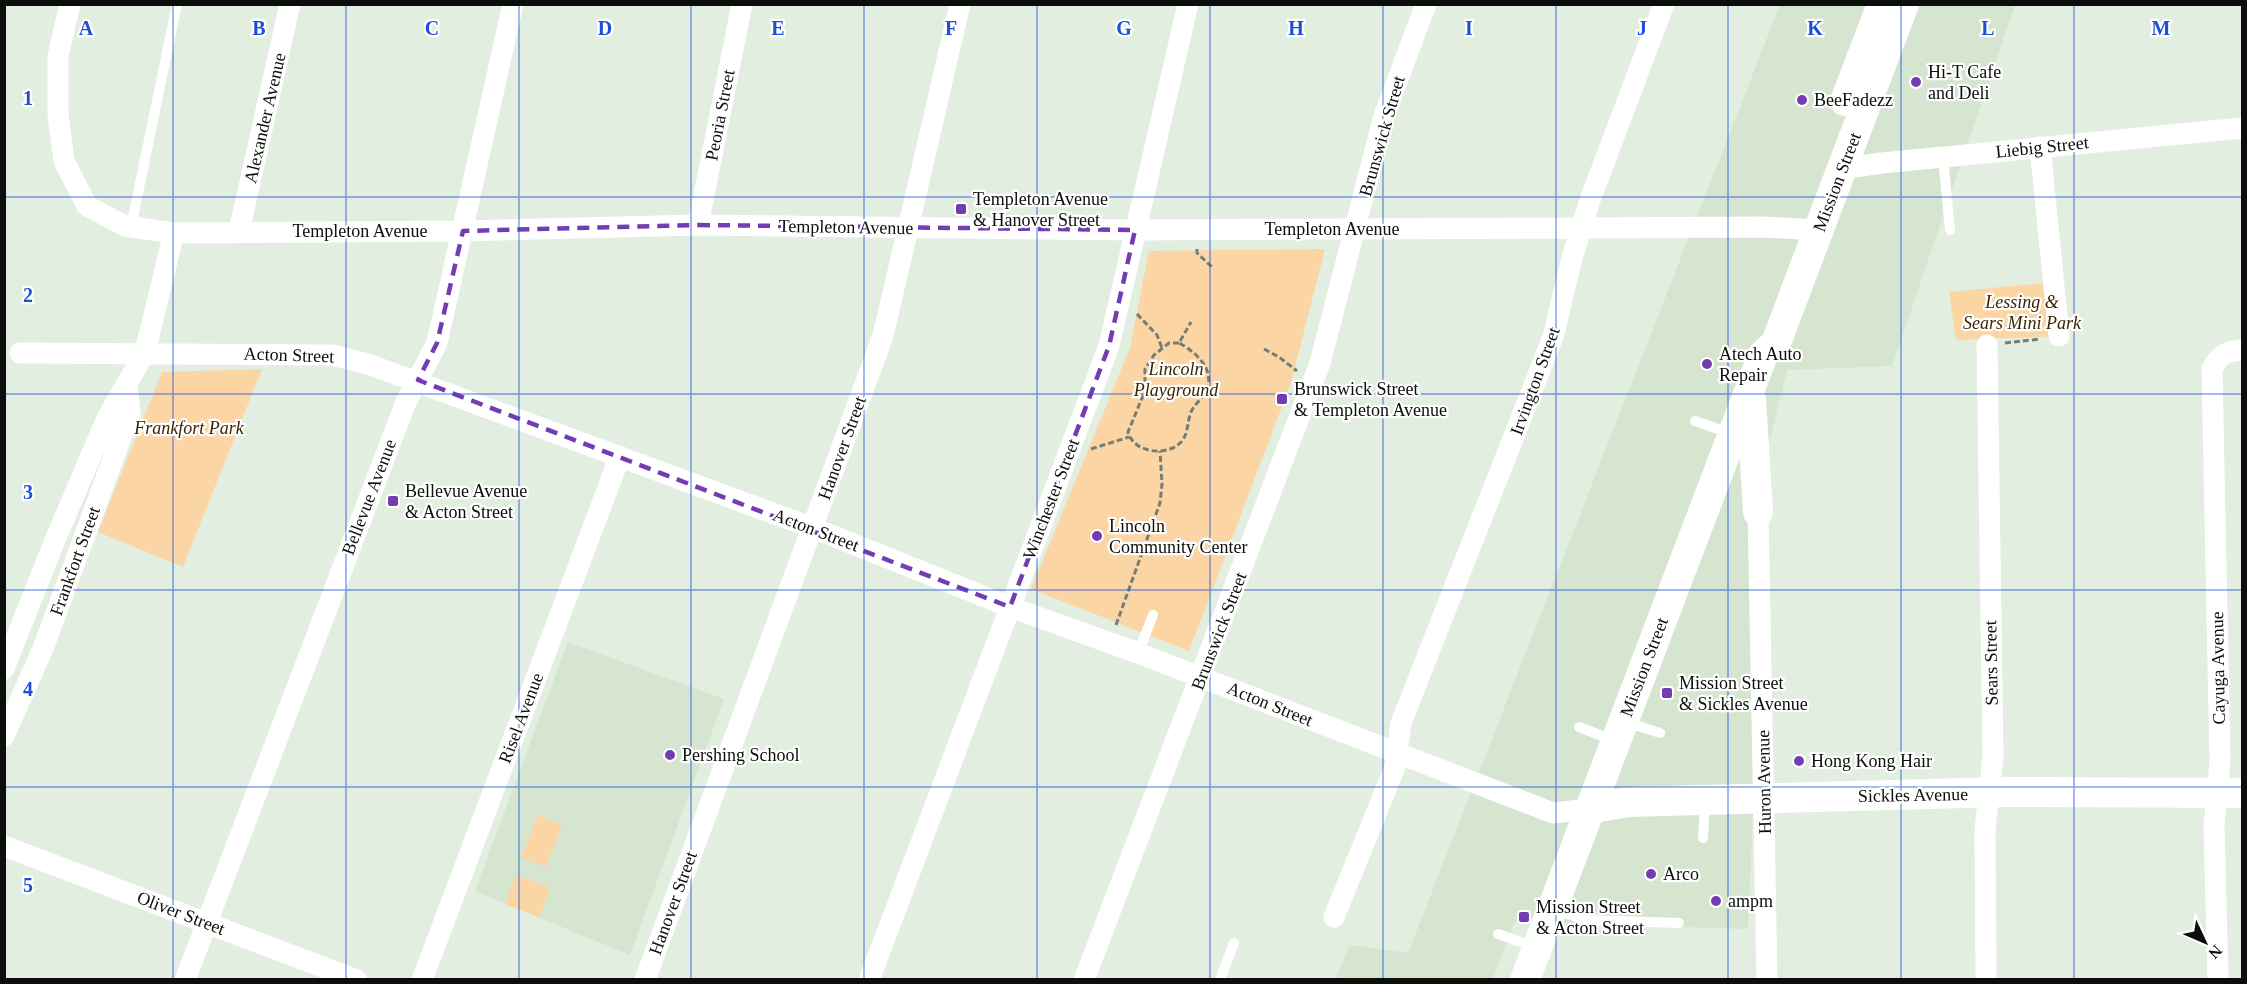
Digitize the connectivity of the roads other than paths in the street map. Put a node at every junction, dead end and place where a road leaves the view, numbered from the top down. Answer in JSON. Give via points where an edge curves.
{"nodes":[{"id":1,"x":70,"y":4,"type":"edge"},
{"id":2,"x":177,"y":4,"type":"edge"},
{"id":3,"x":290,"y":4,"type":"edge"},
{"id":4,"x":513,"y":4,"type":"edge"},
{"id":5,"x":742,"y":4,"type":"edge"},
{"id":6,"x":960,"y":4,"type":"edge"},
{"id":7,"x":1188,"y":4,"type":"edge"},
{"id":8,"x":1426,"y":4,"type":"edge"},
{"id":9,"x":1664,"y":4,"type":"edge"},
{"id":10,"x":1882,"y":4,"type":"edge"},
{"id":11,"x":1905,"y":4,"type":"edge"},
{"id":12,"x":2242,"y":128,"type":"edge"},
{"id":13,"x":2040,"y":147,"type":"junction"},
{"id":14,"x":1943,"y":157,"type":"junction"},
{"id":15,"x":1841,"y":169,"type":"junction"},
{"id":16,"x":698,"y":225,"type":"junction"},
{"id":17,"x":131,"y":227,"type":"junction"},
{"id":18,"x":909,"y":228,"type":"junction"},
{"id":19,"x":1582,"y":228,"type":"junction"},
{"id":20,"x":1355,"y":229,"type":"junction"},
{"id":21,"x":1808,"y":229,"type":"junction"},
{"id":22,"x":1135,"y":230,"type":"junction"},
{"id":23,"x":1950,"y":230,"type":"dead end"},
{"id":24,"x":239,"y":231,"type":"junction"},
{"id":25,"x":463,"y":231,"type":"junction"},
{"id":26,"x":174,"y":233,"type":"junction"},
{"id":27,"x":2059,"y":336,"type":"road end"},
{"id":28,"x":1987,"y":345,"type":"road end"},
{"id":29,"x":2242,"y":350,"type":"edge"},
{"id":30,"x":145,"y":352,"type":"junction"},
{"id":31,"x":20,"y":353,"type":"dead end"},
{"id":32,"x":418,"y":380,"type":"junction"},
{"id":33,"x":127,"y":383,"type":"junction"},
{"id":34,"x":1750,"y":388,"type":"junction"},
{"id":35,"x":1695,"y":421,"type":"dead end"},
{"id":36,"x":1733,"y":434,"type":"junction"},
{"id":37,"x":620,"y":456,"type":"junction"},
{"id":38,"x":1717,"y":475,"type":"junction"},
{"id":39,"x":1758,"y":513,"type":"junction"},
{"id":40,"x":813,"y":528,"type":"junction"},
{"id":41,"x":1010,"y":607,"type":"junction"},
{"id":42,"x":1153,"y":615,"type":"dead end"},
{"id":43,"x":1138,"y":653,"type":"junction"},
{"id":44,"x":4,"y":669,"type":"edge"},
{"id":45,"x":1202,"y":677,"type":"junction"},
{"id":46,"x":1579,"y":727,"type":"dead end"},
{"id":47,"x":1619,"y":731,"type":"junction"},
{"id":48,"x":1660,"y":733,"type":"dead end"},
{"id":49,"x":4,"y":736,"type":"edge"},
{"id":50,"x":1397,"y":755,"type":"junction"},
{"id":51,"x":2235,"y":791,"type":"edge"},
{"id":52,"x":1988,"y":793,"type":"junction"},
{"id":53,"x":1765,"y":799,"type":"junction"},
{"id":54,"x":1705,"y":800,"type":"junction"},
{"id":55,"x":1590,"y":809,"type":"junction"},
{"id":56,"x":1703,"y":838,"type":"dead end"},
{"id":57,"x":4,"y":846,"type":"edge"},
{"id":58,"x":1552,"y":909,"type":"junction"},
{"id":59,"x":1334,"y":917,"type":"dead end"},
{"id":60,"x":206,"y":923,"type":"junction"},
{"id":61,"x":1679,"y":924,"type":"dead end"},
{"id":62,"x":1498,"y":934,"type":"dead end"},
{"id":63,"x":1234,"y":943,"type":"dead end"},
{"id":64,"x":1537,"y":948,"type":"junction"},
{"id":65,"x":185,"y":980,"type":"edge"},
{"id":66,"x":357,"y":980,"type":"edge"},
{"id":67,"x":422,"y":980,"type":"edge"},
{"id":68,"x":645,"y":980,"type":"edge"},
{"id":69,"x":869,"y":980,"type":"edge"},
{"id":70,"x":1084,"y":980,"type":"edge"},
{"id":71,"x":1220,"y":980,"type":"edge"},
{"id":72,"x":1525,"y":980,"type":"edge"},
{"id":73,"x":1767,"y":980,"type":"edge"},
{"id":74,"x":1986,"y":980,"type":"edge"},
{"id":75,"x":2218,"y":980,"type":"edge"}],
"edges":[{"from":1,"to":17,"type":"street","name":"Templeton Avenue","via":[[58,56],[58,115],[64,161],[87,206]]},
{"from":2,"to":17,"type":"lane"},
{"from":3,"to":24,"type":"street","name":"Alexander Avenue"},
{"from":4,"to":25,"type":"street","name":"Bellevue Avenue"},
{"from":5,"to":16,"type":"street","name":"Peoria Street"},
{"from":6,"to":18,"type":"street","name":"Hanover Street"},
{"from":7,"to":22,"type":"street","name":"Winchester Street"},
{"from":8,"to":20,"type":"street","name":"Brunswick Street","via":[[1384,116]]},
{"from":9,"to":19,"type":"street","name":"Irvington Street"},
{"from":10,"to":21,"type":"main road","name":"Mission Street"},
{"from":11,"to":15,"type":"main road","name":"Mission Street"},
{"from":12,"to":13,"type":"street","name":"Liebig Street"},
{"from":13,"to":14,"type":"street","name":"Liebig Street"},
{"from":13,"to":27,"type":"street"},
{"from":14,"to":15,"type":"street","name":"Liebig Street"},
{"from":14,"to":23,"type":"lane"},
{"from":15,"to":21,"type":"main road","name":"Mission Street"},
{"from":16,"to":18,"type":"street","name":"Templeton Avenue"},
{"from":16,"to":25,"type":"street","name":"Templeton Avenue"},
{"from":17,"to":26,"type":"street","name":"Templeton Avenue"},
{"from":18,"to":22,"type":"street","name":"Templeton Avenue"},
{"from":18,"to":40,"type":"street","name":"Hanover Street","via":[[883,336]]},
{"from":19,"to":20,"type":"street","name":"Templeton Avenue"},
{"from":19,"to":21,"type":"street","name":"Templeton Avenue"},
{"from":19,"to":50,"type":"street","name":"Irvington Street","via":[[1553,337],[1401,723]]},
{"from":20,"to":22,"type":"street","name":"Templeton Avenue"},
{"from":20,"to":45,"type":"street","name":"Brunswick Street","via":[[1313,382]]},
{"from":21,"to":34,"type":"main road","name":"Mission Street","via":[[1776,343],[1763,355]]},
{"from":22,"to":41,"type":"street","name":"Winchester Street","via":[[1109,346]]},
{"from":24,"to":25,"type":"street","name":"Templeton Avenue"},
{"from":24,"to":26,"type":"street","name":"Templeton Avenue"},
{"from":25,"to":32,"type":"street","name":"Bellevue Avenue","via":[[437,343]]},
{"from":26,"to":30,"type":"street","name":"Frankfort Street"},
{"from":28,"to":52,"type":"street","name":"Sears Street","via":[[1993,756]]},
{"from":29,"to":51,"type":"street","name":"Cayuga Avenue","via":[[2229,351],[2217,358],[2212,369],[2220,762]]},
{"from":30,"to":31,"type":"street","name":"Acton Street"},
{"from":30,"to":32,"type":"street","name":"Acton Street","via":[[332,354]]},
{"from":30,"to":33,"type":"street","name":"Frankfort Street"},
{"from":32,"to":37,"type":"street","name":"Acton Street"},
{"from":32,"to":60,"type":"street","name":"Bellevue Avenue","via":[[402,412]]},
{"from":33,"to":44,"type":"street","name":"Frankfort Street","via":[[102,428]]},
{"from":33,"to":49,"type":"street","name":"Frankfort Street","via":[[130,413],[42,651]]},
{"from":34,"to":36,"type":"main road","name":"Mission Street"},
{"from":34,"to":39,"type":"main road"},
{"from":35,"to":36,"type":"lane"},
{"from":36,"to":38,"type":"main road","name":"Mission Street"},
{"from":37,"to":40,"type":"street","name":"Acton Street"},
{"from":37,"to":67,"type":"street","name":"Risel Avenue"},
{"from":38,"to":39,"type":"main road","via":[[1747,496]]},
{"from":38,"to":47,"type":"main road","name":"Mission Street"},
{"from":39,"to":53,"type":"street","name":"Huron Avenue"},
{"from":40,"to":41,"type":"street","name":"Acton Street"},
{"from":40,"to":68,"type":"street","name":"Hanover Street"},
{"from":41,"to":43,"type":"street","name":"Acton Street"},
{"from":41,"to":69,"type":"street","name":"Winchester Street"},
{"from":42,"to":43,"type":"lane"},
{"from":43,"to":45,"type":"street","name":"Acton Street"},
{"from":45,"to":50,"type":"street","name":"Acton Street"},
{"from":45,"to":70,"type":"street","name":"Brunswick Street"},
{"from":46,"to":47,"type":"lane"},
{"from":47,"to":48,"type":"lane"},
{"from":47,"to":55,"type":"main road","name":"Mission Street"},
{"from":50,"to":55,"type":"street","name":"Acton Street","via":[[1553,813]]},
{"from":50,"to":59,"type":"street","name":"Irvington Street"},
{"from":51,"to":52,"type":"main road","name":"Sickles Avenue"},
{"from":51,"to":75,"type":"street","name":"Cayuga Avenue","via":[[2214,825]]},
{"from":52,"to":53,"type":"main road","name":"Sickles Avenue"},
{"from":52,"to":74,"type":"street","name":"Sears Street"},
{"from":53,"to":54,"type":"main road","name":"Sickles Avenue"},
{"from":53,"to":73,"type":"street","name":"Huron Avenue"},
{"from":54,"to":55,"type":"main road","name":"Sickles Avenue","via":[[1627,802]]},
{"from":54,"to":56,"type":"lane"},
{"from":55,"to":58,"type":"main road","name":"Mission Street"},
{"from":57,"to":60,"type":"street","name":"Oliver Street"},
{"from":58,"to":61,"type":"lane","via":[[1586,920]]},
{"from":58,"to":64,"type":"main road","name":"Mission Street"},
{"from":60,"to":65,"type":"street","name":"Bellevue Avenue"},
{"from":60,"to":66,"type":"street","name":"Oliver Street"},
{"from":62,"to":64,"type":"lane"},
{"from":63,"to":71,"type":"lane"},
{"from":64,"to":72,"type":"main road","name":"Mission Street"}]}
